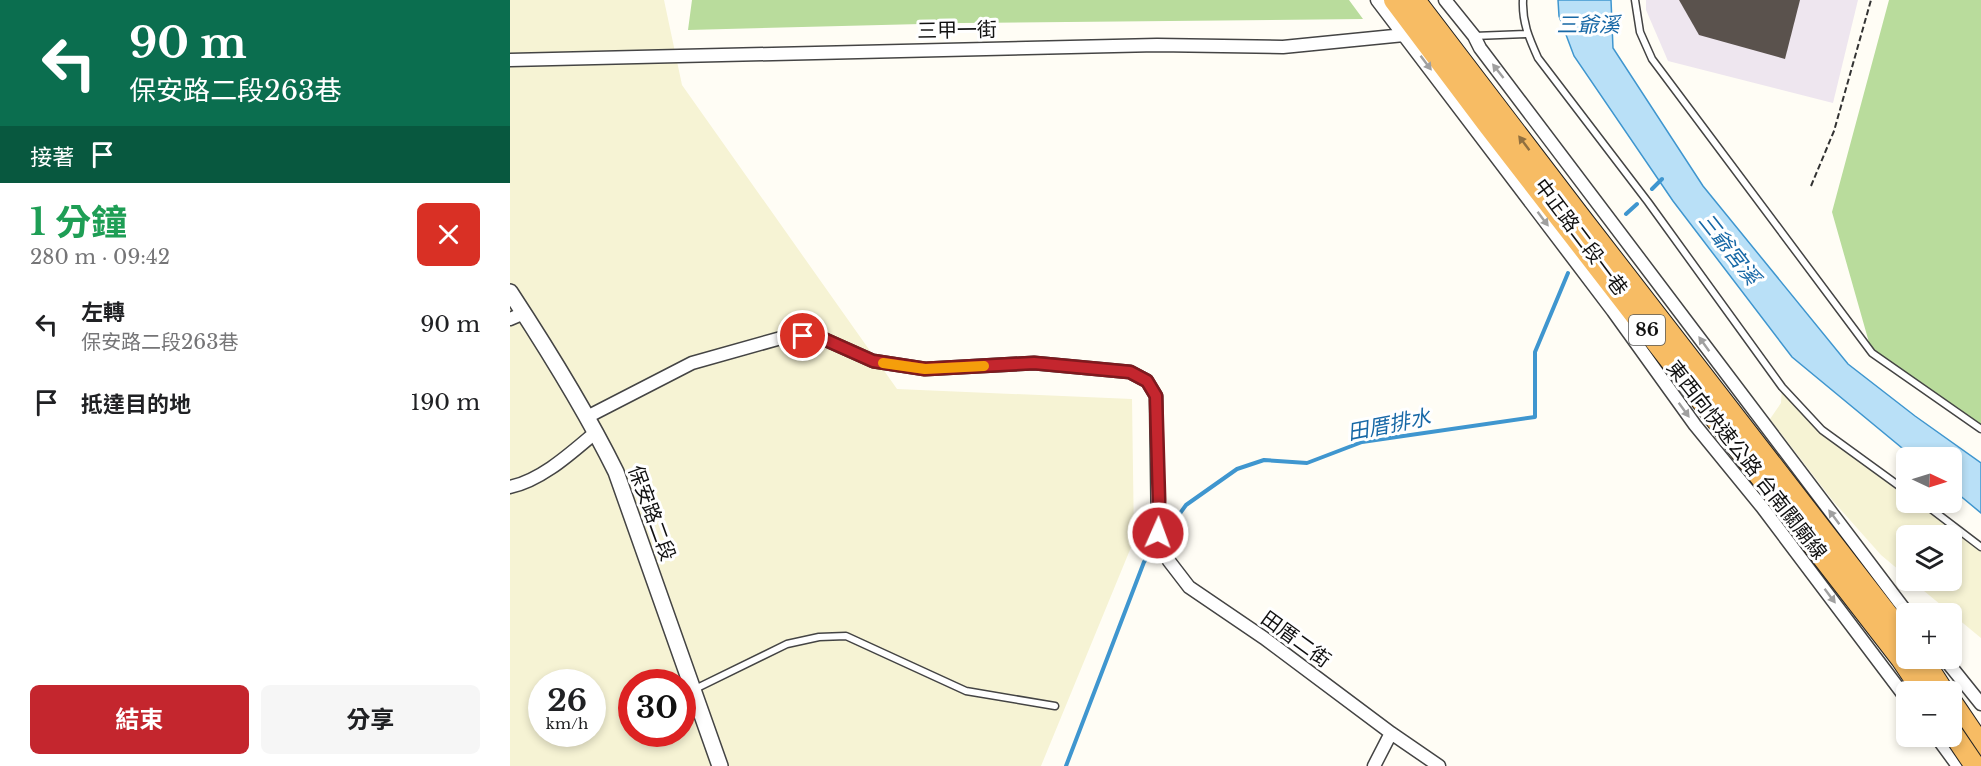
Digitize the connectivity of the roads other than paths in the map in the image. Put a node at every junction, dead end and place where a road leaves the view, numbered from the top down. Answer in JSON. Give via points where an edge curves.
{"nodes":[{"id":1,"x":1377,"y":0,"type":"edge"},
{"id":2,"x":1394,"y":0,"type":"edge"},
{"id":3,"x":1415,"y":0,"type":"edge"},
{"id":4,"x":1444,"y":0,"type":"edge"},
{"id":5,"x":1523,"y":0,"type":"edge"},
{"id":6,"x":1635,"y":0,"type":"edge"},
{"id":7,"x":1527,"y":34,"type":"junction"},
{"id":8,"x":1404,"y":35,"type":"junction"},
{"id":9,"x":1474,"y":36,"type":"junction"},
{"id":10,"x":510,"y":60,"type":"edge"},
{"id":11,"x":510,"y":292,"type":"edge"},
{"id":12,"x":517,"y":316,"type":"edge"},
{"id":13,"x":587,"y":417,"type":"junction"},
{"id":14,"x":1981,"y":429,"type":"edge"},
{"id":15,"x":596,"y":432,"type":"junction"},
{"id":16,"x":1896,"y":484,"type":"edge"},
{"id":17,"x":510,"y":487,"type":"edge"},
{"id":18,"x":1936,"y":513,"type":"edge"},
{"id":19,"x":1981,"y":547,"type":"edge"},
{"id":20,"x":1900,"y":603,"type":"edge"},
{"id":21,"x":1896,"y":625,"type":"edge"},
{"id":22,"x":685,"y":669,"type":"edge"},
{"id":23,"x":1953,"y":669,"type":"edge"},
{"id":24,"x":1916,"y":681,"type":"edge"},
{"id":25,"x":1896,"y":685,"type":"edge"},
{"id":26,"x":696,"y":690,"type":"edge"},
{"id":27,"x":696,"y":699,"type":"edge"},
{"id":28,"x":1981,"y":705,"type":"edge"},
{"id":29,"x":1055,"y":706,"type":"dead end"},
{"id":30,"x":1962,"y":717,"type":"edge"},
{"id":31,"x":1391,"y":734,"type":"junction"},
{"id":32,"x":1981,"y":745,"type":"edge"},
{"id":33,"x":1944,"y":747,"type":"edge"},
{"id":34,"x":1962,"y":747,"type":"edge"},
{"id":35,"x":1981,"y":750,"type":"edge"},
{"id":36,"x":720,"y":766,"type":"edge"},
{"id":37,"x":1374,"y":766,"type":"edge"},
{"id":38,"x":1439,"y":766,"type":"edge"},
{"id":39,"x":1958,"y":766,"type":"edge"},
{"id":40,"x":1967,"y":766,"type":"edge"},
{"id":41,"x":1975,"y":766,"type":"edge"}],
"edges":[{"from":1,"to":8,"type":"street","name":"中正路二段一巷"},
{"from":2,"to":24,"type":"highway","name":"東西向快速公路 台南關廟線","number":"86"},
{"from":21,"to":3,"type":"highway","name":"東西向快速公路 台南關廟線","number":"86","one_way":true},
{"from":4,"to":9,"type":"street","name":"中正路二段一巷"},
{"from":5,"to":7,"type":"lane"},
{"from":6,"to":14,"type":"lane","via":[[1640,32],[1652,59],[1872,353]]},
{"from":7,"to":9,"type":"lane"},
{"from":7,"to":16,"type":"lane","via":[[1538,58],[1782,387],[1822,430]]},
{"from":8,"to":10,"type":"street","name":"三甲一街","via":[[1284,47],[1157,45]]},
{"from":8,"to":25,"type":"street","name":"中正路二段一巷","one_way":true,"via":[[1695,425]]},
{"from":20,"to":9,"type":"street","name":"中正路二段一巷","one_way":true},
{"from":11,"to":12,"type":"street","name":"保安路二段"},
{"from":12,"to":13,"type":"street","name":"保安路二段"},
{"from":13,"to":15,"type":"street","name":"保安路二段"},
{"from":13,"to":31,"type":"street","name":"田厝二街","via":[[692,363],[781,338],[803,336],[826,340],[873,361],[925,369],[1034,363],[1130,372],[1147,381],[1156,396],[1159,538],[1169,561],[1189,587]]},
{"from":15,"to":17,"type":"street","via":[[525,483]]},
{"from":15,"to":22,"type":"street","name":"保安路二段","via":[[633,516]]},
{"from":18,"to":19,"type":"lane"},
{"from":23,"to":28,"type":"street"},
{"from":26,"to":29,"type":"lane","via":[[788,644],[846,636],[966,691]]},
{"from":27,"to":36,"type":"street","name":"保安路二段"},
{"from":30,"to":32,"type":"highway"},
{"from":31,"to":37,"type":"street"},
{"from":31,"to":38,"type":"street","name":"田厝二街"},
{"from":33,"to":39,"type":"street"},
{"from":34,"to":41,"type":"highway","bridge":true},
{"from":35,"to":40,"type":"street"}]}
